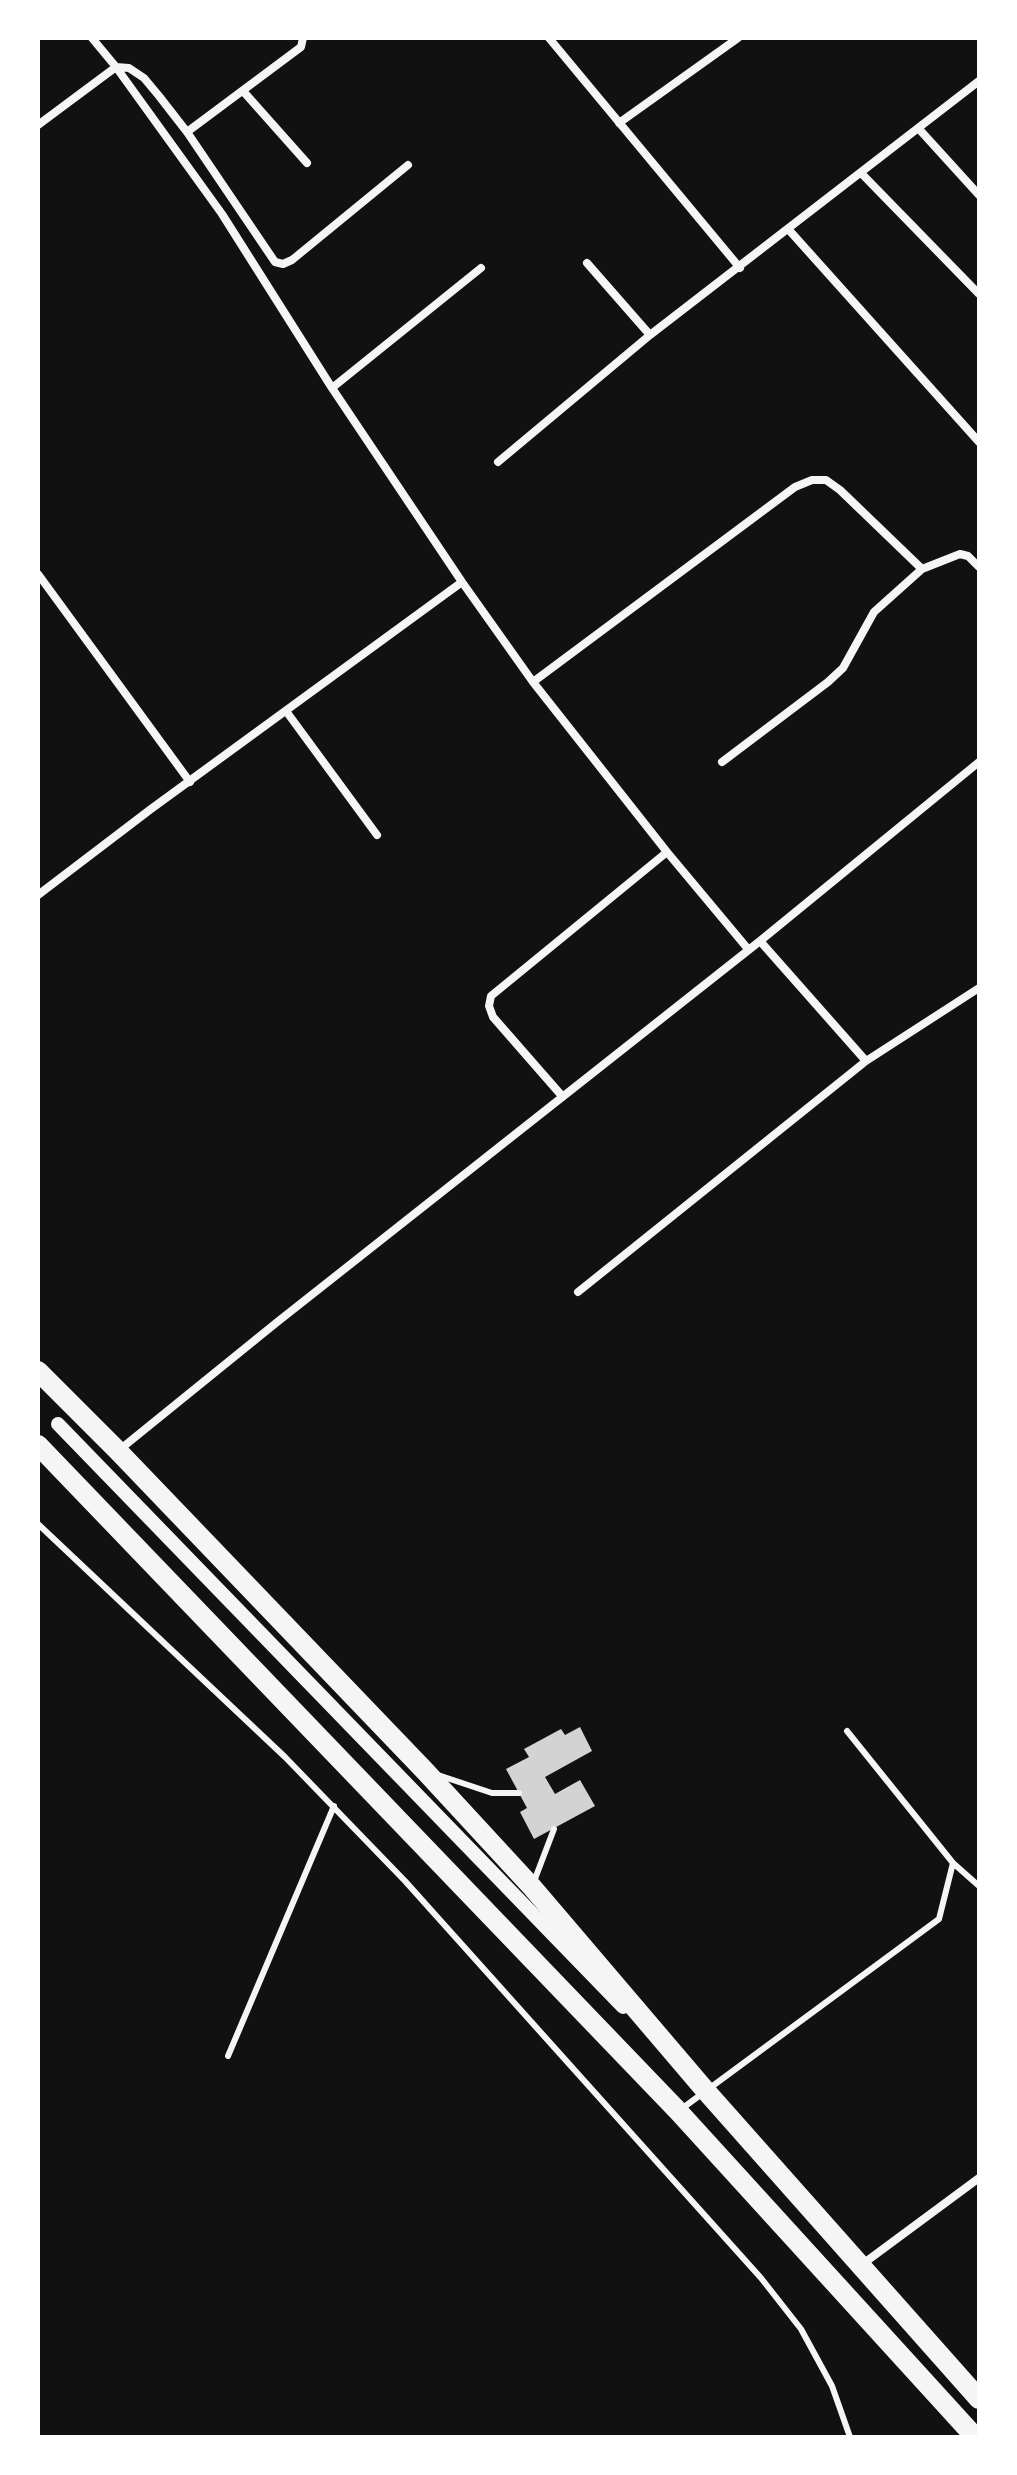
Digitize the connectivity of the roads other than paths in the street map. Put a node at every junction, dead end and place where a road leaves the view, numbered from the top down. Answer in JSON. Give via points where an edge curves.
{"nodes":[{"id":1,"x":92,"y":38,"type":"edge"},
{"id":2,"x":303,"y":38,"type":"edge"},
{"id":3,"x":549,"y":38,"type":"edge"},
{"id":4,"x":738,"y":38,"type":"edge"},
{"id":5,"x":116,"y":67,"type":"junction"},
{"id":6,"x":979,"y":81,"type":"edge"},
{"id":7,"x":243,"y":91,"type":"junction"},
{"id":8,"x":619,"y":123,"type":"junction"},
{"id":9,"x":38,"y":125,"type":"edge"},
{"id":10,"x":919,"y":129,"type":"junction"},
{"id":11,"x":187,"y":132,"type":"junction"},
{"id":12,"x":307,"y":163,"type":"dead end"},
{"id":13,"x":408,"y":165,"type":"dead end"},
{"id":14,"x":862,"y":174,"type":"junction"},
{"id":15,"x":979,"y":195,"type":"edge"},
{"id":16,"x":789,"y":230,"type":"junction"},
{"id":17,"x":587,"y":263,"type":"dead end"},
{"id":18,"x":481,"y":268,"type":"dead end"},
{"id":19,"x":740,"y":268,"type":"junction"},
{"id":20,"x":979,"y":294,"type":"edge"},
{"id":21,"x":650,"y":335,"type":"junction"},
{"id":22,"x":332,"y":388,"type":"junction"},
{"id":23,"x":979,"y":442,"type":"edge"},
{"id":24,"x":498,"y":462,"type":"dead end"},
{"id":25,"x":979,"y":567,"type":"edge"},
{"id":26,"x":922,"y":569,"type":"junction"},
{"id":27,"x":38,"y":574,"type":"edge"},
{"id":28,"x":462,"y":582,"type":"junction"},
{"id":29,"x":533,"y":682,"type":"junction"},
{"id":30,"x":286,"y":711,"type":"junction"},
{"id":31,"x":722,"y":762,"type":"dead end"},
{"id":32,"x":979,"y":762,"type":"edge"},
{"id":33,"x":190,"y":782,"type":"junction"},
{"id":34,"x":377,"y":835,"type":"dead end"},
{"id":35,"x":667,"y":852,"type":"junction"},
{"id":36,"x":38,"y":895,"type":"edge"},
{"id":37,"x":760,"y":941,"type":"junction"},
{"id":38,"x":748,"y":949,"type":"junction"},
{"id":39,"x":979,"y":988,"type":"edge"},
{"id":40,"x":866,"y":1061,"type":"junction"},
{"id":41,"x":562,"y":1096,"type":"junction"},
{"id":42,"x":578,"y":1292,"type":"dead end"},
{"id":43,"x":38,"y":1371,"type":"edge"},
{"id":44,"x":58,"y":1424,"type":"dead end"},
{"id":45,"x":38,"y":1445,"type":"edge"},
{"id":46,"x":118,"y":1451,"type":"junction"},
{"id":47,"x":38,"y":1524,"type":"edge"},
{"id":48,"x":847,"y":1731,"type":"dead end"},
{"id":49,"x":425,"y":1771,"type":"junction"},
{"id":50,"x":519,"y":1793,"type":"dead end"},
{"id":51,"x":334,"y":1806,"type":"junction"},
{"id":52,"x":554,"y":1829,"type":"dead end"},
{"id":53,"x":953,"y":1863,"type":"junction"},
{"id":54,"x":979,"y":1886,"type":"edge"},
{"id":55,"x":532,"y":1887,"type":"junction"},
{"id":56,"x":228,"y":2056,"type":"dead end"},
{"id":57,"x":705,"y":2090,"type":"junction"},
{"id":58,"x":678,"y":2111,"type":"junction"},
{"id":59,"x":979,"y":2178,"type":"edge"},
{"id":60,"x":859,"y":2266,"type":"junction"},
{"id":61,"x":979,"y":2399,"type":"edge"},
{"id":62,"x":850,"y":2437,"type":"edge"},
{"id":63,"x":975,"y":2437,"type":"edge"}],
"edges":[{"from":1,"to":5,"type":"street"},
{"from":2,"to":7,"type":"street","via":[[301,47]]},
{"from":3,"to":8,"type":"street"},
{"from":4,"to":8,"type":"street"},
{"from":5,"to":9,"type":"street"},
{"from":5,"to":11,"type":"street","via":[[144,78]]},
{"from":5,"to":22,"type":"street","via":[[222,214]]},
{"from":6,"to":10,"type":"street"},
{"from":7,"to":11,"type":"street"},
{"from":7,"to":12,"type":"street"},
{"from":8,"to":19,"type":"street"},
{"from":10,"to":14,"type":"street"},
{"from":10,"to":15,"type":"street"},
{"from":11,"to":13,"type":"street","via":[[275,262],[283,264]]},
{"from":14,"to":16,"type":"street"},
{"from":14,"to":20,"type":"street"},
{"from":16,"to":19,"type":"street"},
{"from":16,"to":23,"type":"street"},
{"from":17,"to":21,"type":"street"},
{"from":18,"to":22,"type":"street"},
{"from":19,"to":21,"type":"street"},
{"from":21,"to":24,"type":"street"},
{"from":22,"to":28,"type":"street"},
{"from":25,"to":26,"type":"street","via":[[960,554]]},
{"from":26,"to":29,"type":"street","via":[[840,490],[826,480],[812,480],[795,487]]},
{"from":26,"to":31,"type":"street","via":[[874,612],[835,675]]},
{"from":27,"to":33,"type":"street"},
{"from":28,"to":29,"type":"street"},
{"from":28,"to":30,"type":"street"},
{"from":29,"to":35,"type":"street"},
{"from":30,"to":33,"type":"street"},
{"from":30,"to":34,"type":"street"},
{"from":32,"to":37,"type":"street"},
{"from":33,"to":36,"type":"street"},
{"from":35,"to":38,"type":"street"},
{"from":35,"to":41,"type":"street","via":[[491,996],[493,1017]]},
{"from":37,"to":38,"type":"street"},
{"from":37,"to":40,"type":"street"},
{"from":38,"to":41,"type":"street"},
{"from":39,"to":40,"type":"street"},
{"from":40,"to":42,"type":"street"},
{"from":41,"to":46,"type":"street"},
{"from":43,"to":46,"type":"main road"},
{"from":44,"to":57,"type":"street"},
{"from":45,"to":58,"type":"main road"},
{"from":46,"to":49,"type":"main road"},
{"from":47,"to":51,"type":"lane"},
{"from":48,"to":53,"type":"lane"},
{"from":49,"to":50,"type":"lane","via":[[492,1793]]},
{"from":49,"to":55,"type":"main road"},
{"from":51,"to":56,"type":"lane"},
{"from":51,"to":62,"type":"lane","via":[[761,2278],[807,2341],[832,2386]]},
{"from":52,"to":55,"type":"lane"},
{"from":53,"to":54,"type":"lane"},
{"from":53,"to":57,"type":"lane","via":[[939,1919]]},
{"from":55,"to":57,"type":"main road"},
{"from":57,"to":58,"type":"lane"},
{"from":57,"to":60,"type":"main road"},
{"from":58,"to":63,"type":"main road"},
{"from":59,"to":60,"type":"street"},
{"from":60,"to":61,"type":"main road"}]}
